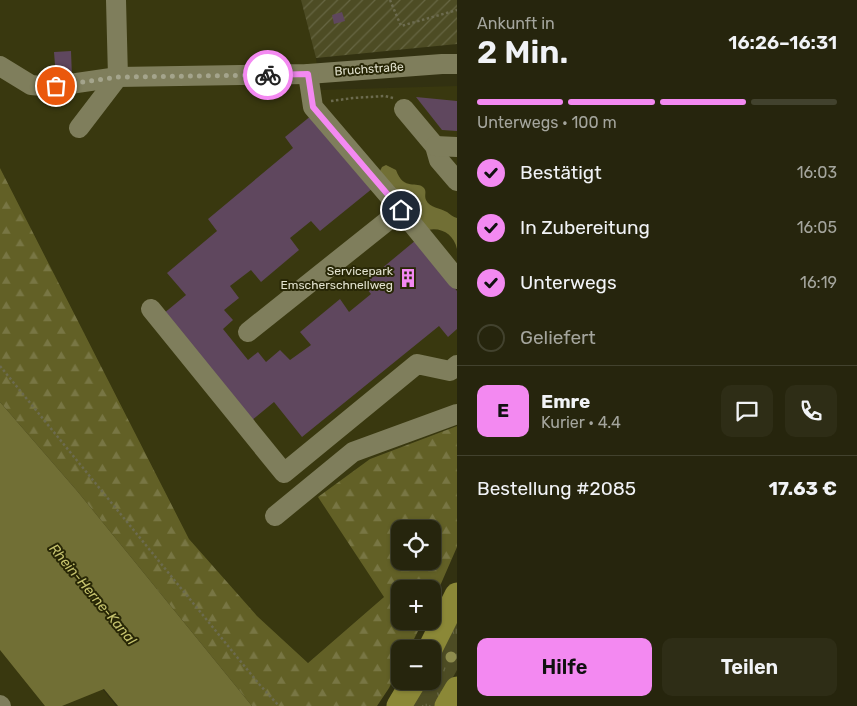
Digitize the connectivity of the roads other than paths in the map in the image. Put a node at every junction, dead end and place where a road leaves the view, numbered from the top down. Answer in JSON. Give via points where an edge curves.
{"nodes":[{"id":1,"x":116,"y":0,"type":"edge"},
{"id":2,"x":452,"y":63,"type":"edge"},
{"id":3,"x":0,"y":66,"type":"edge"},
{"id":4,"x":308,"y":74,"type":"junction"},
{"id":5,"x":118,"y":77,"type":"junction"},
{"id":6,"x":404,"y":109,"type":"road end"},
{"id":7,"x":79,"y":128,"type":"dead end"},
{"id":8,"x":435,"y":146,"type":"junction"},
{"id":9,"x":457,"y":147,"type":"edge"},
{"id":10,"x":457,"y":181,"type":"edge"},
{"id":11,"x":401,"y":210,"type":"junction"},
{"id":12,"x":457,"y":279,"type":"edge"},
{"id":13,"x":151,"y":309,"type":"dead end"},
{"id":14,"x":248,"y":332,"type":"dead end"},
{"id":15,"x":457,"y":365,"type":"edge"},
{"id":16,"x":457,"y":414,"type":"edge"},
{"id":17,"x":275,"y":516,"type":"dead end"},
{"id":18,"x":457,"y":595,"type":"edge"},
{"id":19,"x":434,"y":640,"type":"edge"},
{"id":20,"x":457,"y":689,"type":"edge"},
{"id":21,"x":409,"y":690,"type":"edge"},
{"id":22,"x":399,"y":706,"type":"edge"},
{"id":23,"x":448,"y":706,"type":"edge"}],
"edges":[{"from":1,"to":5,"type":"street"},
{"from":2,"to":4,"type":"street","name":"Bruchstraße"},
{"from":3,"to":5,"type":"street","name":"Bruchstraße","via":[[31,85],[56,86]]},
{"from":4,"to":5,"type":"street","name":"Bruchstraße"},
{"from":4,"to":11,"type":"street","via":[[313,107]]},
{"from":5,"to":7,"type":"street"},
{"from":6,"to":8,"type":"street"},
{"from":8,"to":9,"type":"street"},
{"from":8,"to":10,"type":"street","via":[[439,160]]},
{"from":11,"to":12,"type":"street"},
{"from":11,"to":14,"type":"street"},
{"from":13,"to":15,"type":"street","via":[[284,474],[417,364],[450,371]]},
{"from":16,"to":17,"type":"street","via":[[353,452]]},
{"from":18,"to":19,"type":"main road"},
{"from":20,"to":23,"type":"main road"},
{"from":21,"to":22,"type":"main road"}]}
